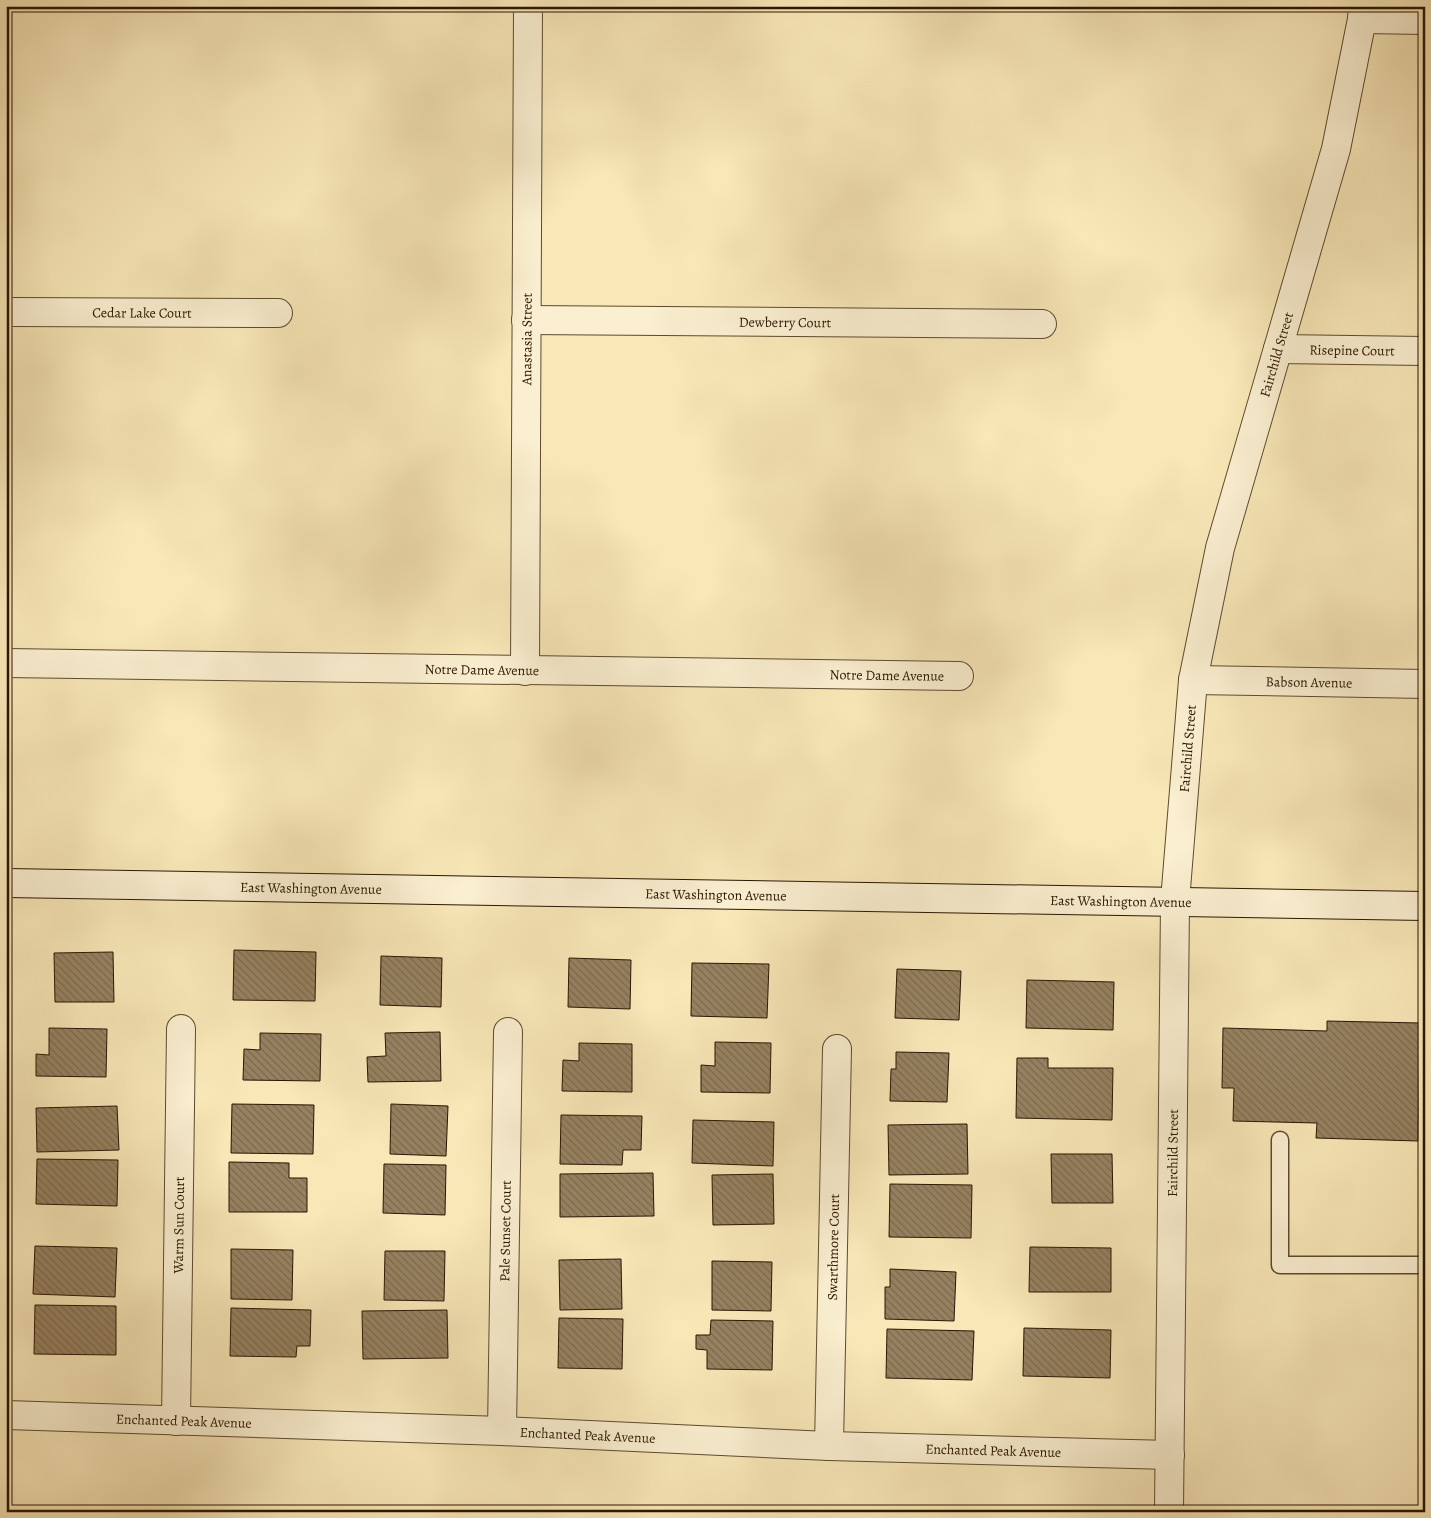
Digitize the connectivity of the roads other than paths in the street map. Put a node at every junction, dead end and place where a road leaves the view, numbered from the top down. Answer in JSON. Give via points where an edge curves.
{"nodes":[{"id":1,"x":528,"y":6,"type":"edge"},
{"id":2,"x":1363,"y":12,"type":"edge"},
{"id":3,"x":1425,"y":20,"type":"edge"},
{"id":4,"x":6,"y":312,"type":"edge"},
{"id":5,"x":278,"y":313,"type":"dead end"},
{"id":6,"x":526,"y":320,"type":"junction"},
{"id":7,"x":1042,"y":324,"type":"dead end"},
{"id":8,"x":1278,"y":349,"type":"junction"},
{"id":9,"x":1425,"y":351,"type":"edge"},
{"id":10,"x":6,"y":663,"type":"edge"},
{"id":11,"x":525,"y":671,"type":"junction"},
{"id":12,"x":959,"y":676,"type":"dead end"},
{"id":13,"x":1193,"y":680,"type":"junction"},
{"id":14,"x":1425,"y":684,"type":"edge"},
{"id":15,"x":6,"y":882,"type":"edge"},
{"id":16,"x":1175,"y":901,"type":"junction"},
{"id":17,"x":1425,"y":906,"type":"edge"},
{"id":18,"x":181,"y":1029,"type":"dead end"},
{"id":19,"x":508,"y":1032,"type":"dead end"},
{"id":20,"x":837,"y":1049,"type":"dead end"},
{"id":21,"x":1280,"y":1140,"type":"dead end"},
{"id":22,"x":1425,"y":1266,"type":"edge"},
{"id":23,"x":6,"y":1416,"type":"edge"},
{"id":24,"x":176,"y":1422,"type":"junction"},
{"id":25,"x":502,"y":1431,"type":"junction"},
{"id":26,"x":830,"y":1446,"type":"junction"},
{"id":27,"x":1170,"y":1455,"type":"junction"},
{"id":28,"x":1169,"y":1512,"type":"edge"}],
"edges":[{"from":1,"to":6,"type":"street","name":"Anastasia Street"},
{"from":2,"to":3,"type":"street"},
{"from":2,"to":8,"type":"street","name":"Fairchild Street","via":[[1336,149]]},
{"from":4,"to":5,"type":"street","name":"Cedar Lake Court"},
{"from":6,"to":7,"type":"street","name":"Dewberry Court"},
{"from":6,"to":11,"type":"street","name":"Anastasia Street"},
{"from":8,"to":9,"type":"street","name":"Risepine Court"},
{"from":8,"to":13,"type":"street","name":"Fairchild Street","via":[[1220,548]]},
{"from":10,"to":11,"type":"street","name":"Notre Dame Avenue"},
{"from":11,"to":12,"type":"street","name":"Notre Dame Avenue"},
{"from":13,"to":14,"type":"street","name":"Babson Avenue"},
{"from":13,"to":16,"type":"street","name":"Fairchild Street"},
{"from":15,"to":16,"type":"street","name":"East Washington Avenue"},
{"from":16,"to":17,"type":"street","name":"East Washington Avenue"},
{"from":16,"to":27,"type":"street","name":"Fairchild Street"},
{"from":18,"to":24,"type":"street","name":"Warm Sun Court"},
{"from":19,"to":25,"type":"street","name":"Pale Sunset Court"},
{"from":20,"to":26,"type":"street","name":"Swarthmore Court"},
{"from":21,"to":22,"type":"lane","via":[[1280,1266]]},
{"from":23,"to":24,"type":"street","name":"Enchanted Peak Avenue"},
{"from":24,"to":25,"type":"street","name":"Enchanted Peak Avenue"},
{"from":25,"to":26,"type":"street","name":"Enchanted Peak Avenue"},
{"from":26,"to":27,"type":"street","name":"Enchanted Peak Avenue"},
{"from":27,"to":28,"type":"street","name":"Fairchild Street"}]}
